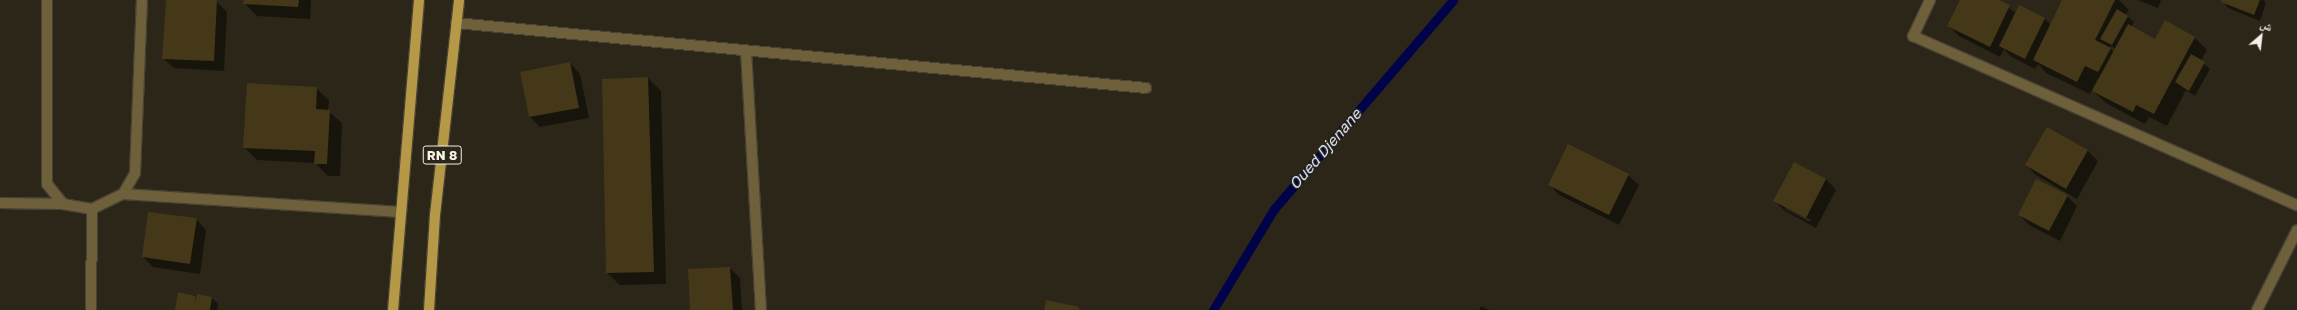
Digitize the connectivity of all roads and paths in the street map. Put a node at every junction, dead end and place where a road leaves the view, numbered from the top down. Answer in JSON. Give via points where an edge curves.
{"nodes":[{"id":1,"x":47,"y":0,"type":"edge"},
{"id":2,"x":142,"y":0,"type":"edge"},
{"id":3,"x":419,"y":0,"type":"edge"},
{"id":4,"x":459,"y":0,"type":"edge"},
{"id":5,"x":1930,"y":0,"type":"edge"},
{"id":6,"x":456,"y":23,"type":"junction"},
{"id":7,"x":746,"y":51,"type":"junction"},
{"id":8,"x":1146,"y":88,"type":"dead end"},
{"id":9,"x":123,"y":194,"type":"junction"},
{"id":10,"x":0,"y":203,"type":"edge"},
{"id":11,"x":63,"y":204,"type":"junction"},
{"id":12,"x":2297,"y":205,"type":"edge"},
{"id":13,"x":92,"y":210,"type":"junction"},
{"id":14,"x":400,"y":212,"type":"junction"},
{"id":15,"x":2297,"y":230,"type":"edge"},
{"id":16,"x":91,"y":310,"type":"edge"},
{"id":17,"x":392,"y":310,"type":"edge"},
{"id":18,"x":429,"y":310,"type":"edge"},
{"id":19,"x":761,"y":310,"type":"edge"},
{"id":20,"x":2257,"y":310,"type":"edge"}],
"edges":[{"from":1,"to":11,"type":"street","via":[[47,184]]},
{"from":2,"to":9,"type":"street","via":[[135,173]]},
{"from":3,"to":14,"type":"main road","number":"RN 8"},
{"from":4,"to":6,"type":"main road","number":"RN 8"},
{"from":5,"to":12,"type":"street","via":[[1914,36]]},
{"from":6,"to":7,"type":"street"},
{"from":6,"to":18,"type":"main road","number":"RN 8","via":[[435,215]]},
{"from":7,"to":8,"type":"street"},
{"from":7,"to":19,"type":"street"},
{"from":9,"to":13,"type":"street"},
{"from":9,"to":14,"type":"street"},
{"from":10,"to":11,"type":"street"},
{"from":11,"to":13,"type":"street"},
{"from":13,"to":16,"type":"street"},
{"from":14,"to":17,"type":"main road","number":"RN 8"},
{"from":15,"to":20,"type":"street"}]}
